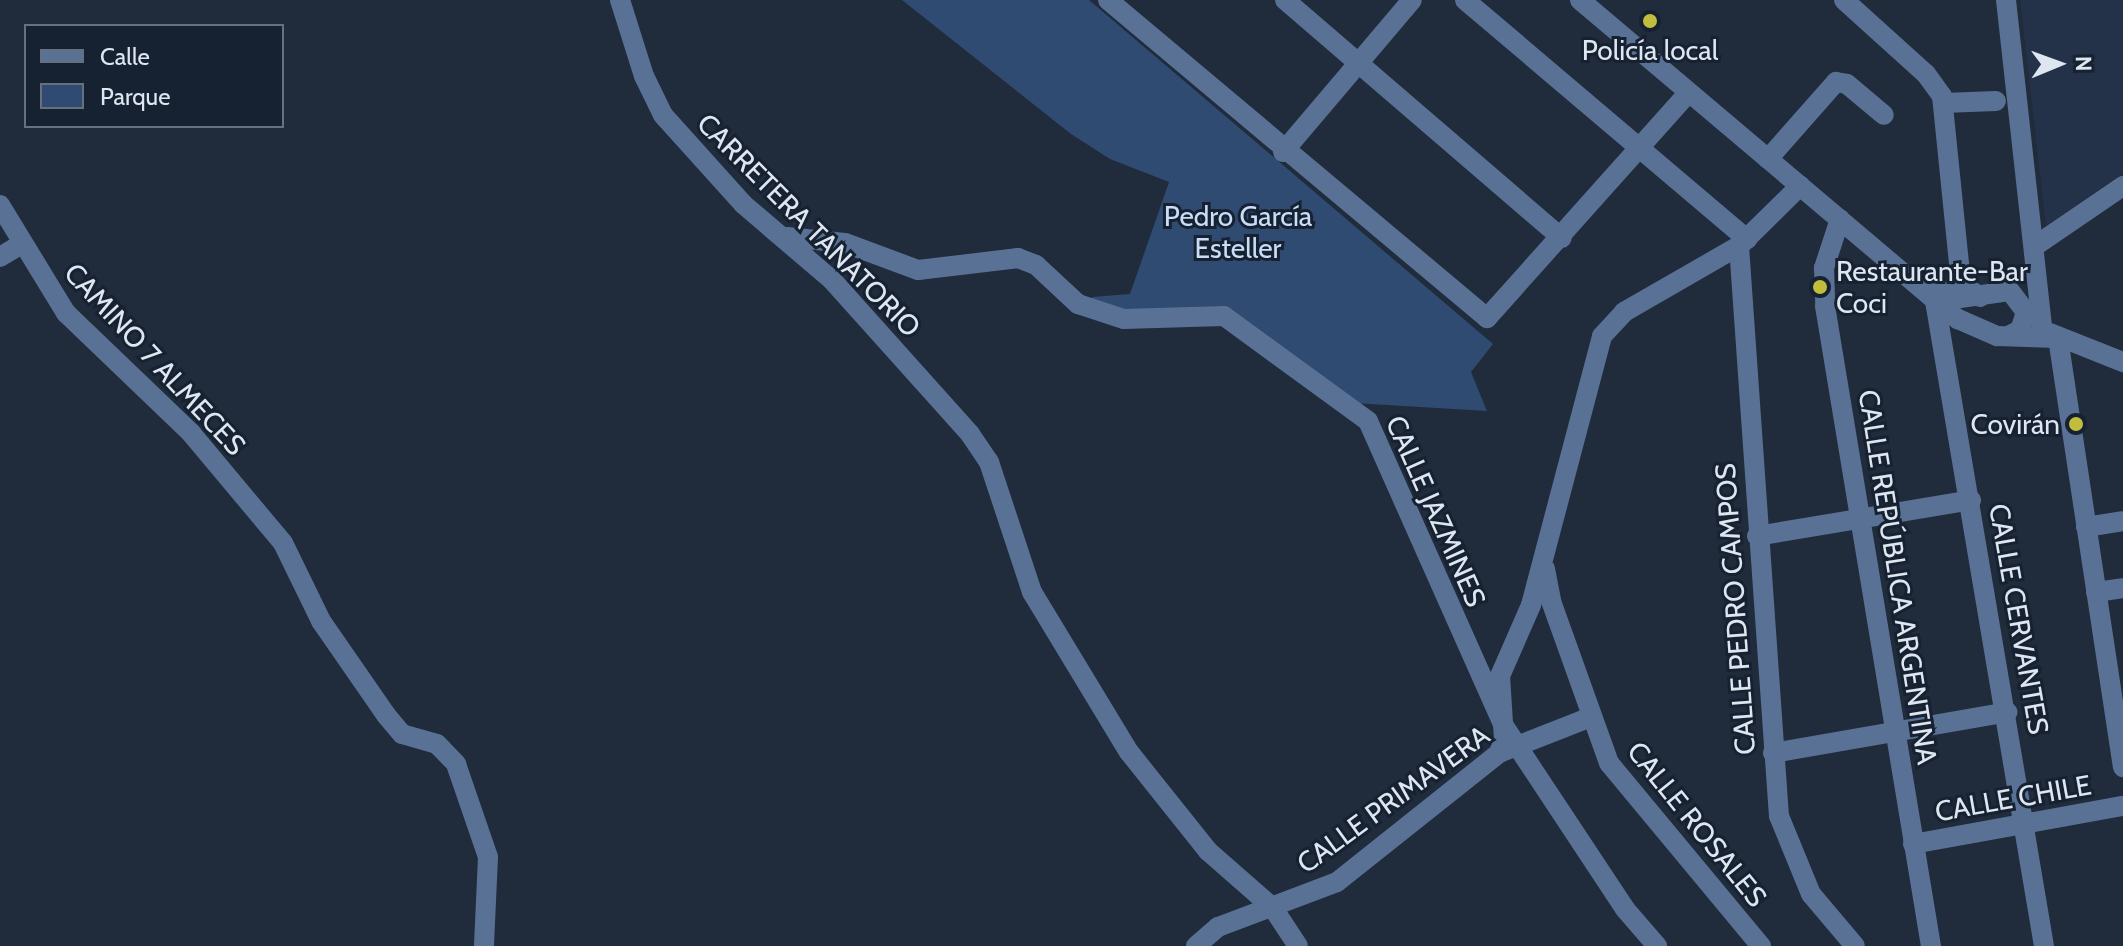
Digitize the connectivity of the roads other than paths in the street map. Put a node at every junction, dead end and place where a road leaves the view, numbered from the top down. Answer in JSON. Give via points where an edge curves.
{"nodes":[{"id":1,"x":620,"y":0,"type":"edge"},
{"id":2,"x":1108,"y":0,"type":"edge"},
{"id":3,"x":1285,"y":0,"type":"edge"},
{"id":4,"x":1412,"y":0,"type":"edge"},
{"id":5,"x":1465,"y":0,"type":"edge"},
{"id":6,"x":1580,"y":0,"type":"edge"},
{"id":7,"x":1844,"y":0,"type":"edge"},
{"id":8,"x":2006,"y":0,"type":"edge"},
{"id":9,"x":1359,"y":63,"type":"junction"},
{"id":10,"x":1688,"y":93,"type":"junction"},
{"id":11,"x":1996,"y":101,"type":"dead end"},
{"id":12,"x":1943,"y":103,"type":"junction"},
{"id":13,"x":1884,"y":115,"type":"dead end"},
{"id":14,"x":1637,"y":148,"type":"junction"},
{"id":15,"x":1283,"y":152,"type":"junction"},
{"id":16,"x":1768,"y":159,"type":"junction"},
{"id":17,"x":1800,"y":186,"type":"junction"},
{"id":18,"x":2123,"y":186,"type":"edge"},
{"id":19,"x":0,"y":205,"type":"edge"},
{"id":20,"x":1840,"y":219,"type":"junction"},
{"id":21,"x":787,"y":237,"type":"junction"},
{"id":22,"x":1562,"y":238,"type":"junction"},
{"id":23,"x":1743,"y":243,"type":"junction"},
{"id":24,"x":22,"y":244,"type":"junction"},
{"id":25,"x":2035,"y":246,"type":"junction"},
{"id":26,"x":0,"y":257,"type":"edge"},
{"id":27,"x":1920,"y":284,"type":"junction"},
{"id":28,"x":2037,"y":289,"type":"junction"},
{"id":29,"x":1985,"y":296,"type":"junction"},
{"id":30,"x":1935,"y":301,"type":"junction"},
{"id":31,"x":2026,"y":312,"type":"junction"},
{"id":32,"x":1958,"y":319,"type":"junction"},
{"id":33,"x":1987,"y":331,"type":"junction"},
{"id":34,"x":2050,"y":332,"type":"junction"},
{"id":35,"x":2008,"y":336,"type":"junction"},
{"id":36,"x":1944,"y":353,"type":"junction"},
{"id":37,"x":2123,"y":362,"type":"edge"},
{"id":38,"x":1971,"y":500,"type":"junction"},
{"id":39,"x":1859,"y":518,"type":"junction"},
{"id":40,"x":2123,"y":521,"type":"edge"},
{"id":41,"x":2086,"y":527,"type":"junction"},
{"id":42,"x":1757,"y":536,"type":"junction"},
{"id":43,"x":1546,"y":549,"type":"junction"},
{"id":44,"x":2123,"y":588,"type":"edge"},
{"id":45,"x":2096,"y":592,"type":"junction"},
{"id":46,"x":1528,"y":615,"type":"junction"},
{"id":47,"x":1556,"y":615,"type":"junction"},
{"id":48,"x":1508,"y":655,"type":"junction"},
{"id":49,"x":2115,"y":660,"type":"edge"},
{"id":50,"x":1475,"y":668,"type":"junction"},
{"id":51,"x":2007,"y":712,"type":"junction"},
{"id":52,"x":1591,"y":717,"type":"junction"},
{"id":53,"x":1504,"y":726,"type":"junction"},
{"id":54,"x":1895,"y":731,"type":"junction"},
{"id":55,"x":1508,"y":750,"type":"junction"},
{"id":56,"x":1773,"y":753,"type":"junction"},
{"id":57,"x":2123,"y":766,"type":"edge"},
{"id":58,"x":2123,"y":806,"type":"edge"},
{"id":59,"x":2026,"y":824,"type":"junction"},
{"id":60,"x":1913,"y":844,"type":"junction"},
{"id":61,"x":1273,"y":908,"type":"junction"},
{"id":62,"x":484,"y":946,"type":"edge"},
{"id":63,"x":1196,"y":946,"type":"edge"},
{"id":64,"x":1298,"y":946,"type":"edge"},
{"id":65,"x":1657,"y":946,"type":"edge"},
{"id":66,"x":1761,"y":946,"type":"edge"},
{"id":67,"x":1855,"y":946,"type":"edge"},
{"id":68,"x":1931,"y":946,"type":"edge"},
{"id":69,"x":2044,"y":946,"type":"edge"}],
"edges":[{"from":1,"to":21,"type":"street","name":"CARRETERA TANATORIO","via":[[644,76],[663,115],[743,204]]},
{"from":2,"to":15,"type":"street"},
{"from":3,"to":9,"type":"street"},
{"from":4,"to":9,"type":"street"},
{"from":5,"to":14,"type":"street"},
{"from":6,"to":10,"type":"street"},
{"from":7,"to":12,"type":"street","via":[[1926,74]]},
{"from":8,"to":25,"type":"street"},
{"from":9,"to":15,"type":"street"},
{"from":9,"to":22,"type":"street"},
{"from":10,"to":14,"type":"street"},
{"from":10,"to":16,"type":"street"},
{"from":11,"to":12,"type":"street"},
{"from":12,"to":29,"type":"street","via":[[1960,273],[1963,285]]},
{"from":13,"to":16,"type":"street","via":[[1847,84],[1836,82]]},
{"from":14,"to":22,"type":"street"},
{"from":14,"to":23,"type":"street"},
{"from":15,"to":22,"type":"street","via":[[1488,319]]},
{"from":16,"to":17,"type":"street"},
{"from":17,"to":20,"type":"street"},
{"from":17,"to":23,"type":"street"},
{"from":18,"to":25,"type":"street"},
{"from":19,"to":24,"type":"street","name":"CAMINO 7 ALMECES"},
{"from":20,"to":27,"type":"street"},
{"from":20,"to":39,"type":"street","name":"CALLE REPÚBLICA ARGENTINA","via":[[1824,268],[1825,306]]},
{"from":21,"to":50,"type":"street","name":"CALLE JAZMINES","via":[[845,243],[918,270],[1018,258],[1036,265],[1078,304],[1124,319],[1173,321],[1216,315],[1234,321],[1368,421]]},
{"from":21,"to":61,"type":"street","name":"CARRETERA TANATORIO","via":[[970,434],[989,462],[1032,592],[1129,752],[1208,851]]},
{"from":23,"to":42,"type":"street","name":"CALLE PEDRO CAMPOS"},
{"from":23,"to":43,"type":"street","via":[[1607,326],[1578,411]]},
{"from":24,"to":26,"type":"street"},
{"from":24,"to":62,"type":"street","name":"CAMINO 7 ALMECES","via":[[66,313],[191,433],[283,543],[321,621],[402,734],[437,744],[456,764],[488,857]]},
{"from":25,"to":28,"type":"street"},
{"from":27,"to":29,"type":"street","via":[[1960,298]]},
{"from":27,"to":30,"type":"street"},
{"from":28,"to":31,"type":"street"},
{"from":28,"to":34,"type":"street"},
{"from":29,"to":31,"type":"street","via":[[2010,291]]},
{"from":29,"to":32,"type":"street"},
{"from":29,"to":33,"type":"street","via":[[1979,315]]},
{"from":30,"to":32,"type":"street"},
{"from":30,"to":36,"type":"street","name":"CALLE CERVANTES"},
{"from":31,"to":34,"type":"street"},
{"from":31,"to":35,"type":"street","via":[[2020,330]]},
{"from":32,"to":33,"type":"street"},
{"from":32,"to":36,"type":"street"},
{"from":33,"to":35,"type":"street"},
{"from":34,"to":35,"type":"street"},
{"from":34,"to":37,"type":"street"},
{"from":34,"to":41,"type":"street"},
{"from":36,"to":38,"type":"street","name":"CALLE CERVANTES"},
{"from":38,"to":39,"type":"street"},
{"from":38,"to":51,"type":"street","name":"CALLE CERVANTES"},
{"from":39,"to":42,"type":"street"},
{"from":39,"to":54,"type":"street","name":"CALLE REPÚBLICA ARGENTINA"},
{"from":40,"to":41,"type":"street"},
{"from":41,"to":45,"type":"street"},
{"from":42,"to":56,"type":"street","name":"CALLE PEDRO CAMPOS"},
{"from":43,"to":46,"type":"street"},
{"from":43,"to":47,"type":"street","name":"CALLE ROSALES","via":[[1547,585]]},
{"from":44,"to":45,"type":"street"},
{"from":45,"to":49,"type":"street"},
{"from":46,"to":47,"type":"street","via":[[1542,608]]},
{"from":46,"to":48,"type":"street"},
{"from":47,"to":52,"type":"street","name":"CALLE ROSALES"},
{"from":48,"to":50,"type":"street"},
{"from":48,"to":53,"type":"street","via":[[1499,686]]},
{"from":49,"to":57,"type":"street"},
{"from":50,"to":53,"type":"street","name":"CALLE JAZMINES"},
{"from":51,"to":54,"type":"street"},
{"from":51,"to":59,"type":"street","name":"CALLE CERVANTES"},
{"from":52,"to":55,"type":"street","name":"CALLE PRIMAVERA"},
{"from":52,"to":66,"type":"street","name":"CALLE ROSALES","via":[[1615,773]]},
{"from":53,"to":55,"type":"street","name":"CALLE JAZMINES"},
{"from":54,"to":56,"type":"street"},
{"from":54,"to":60,"type":"street","name":"CALLE REPÚBLICA ARGENTINA"},
{"from":55,"to":61,"type":"street","name":"CALLE PRIMAVERA","via":[[1337,882]]},
{"from":55,"to":65,"type":"street","name":"CALLE JAZMINES"},
{"from":56,"to":67,"type":"street","name":"CALLE PEDRO CAMPOS","via":[[1779,816],[1797,868],[1811,894]]},
{"from":58,"to":59,"type":"street","name":"CALLE CHILE"},
{"from":59,"to":60,"type":"street","name":"CALLE CHILE"},
{"from":59,"to":69,"type":"street","name":"CALLE CERVANTES"},
{"from":60,"to":68,"type":"street","name":"CALLE REPÚBLICA ARGENTINA"},
{"from":61,"to":63,"type":"street","name":"CALLE PRIMAVERA","via":[[1218,927]]},
{"from":61,"to":64,"type":"street","name":"CARRETERA TANATORIO"}]}
